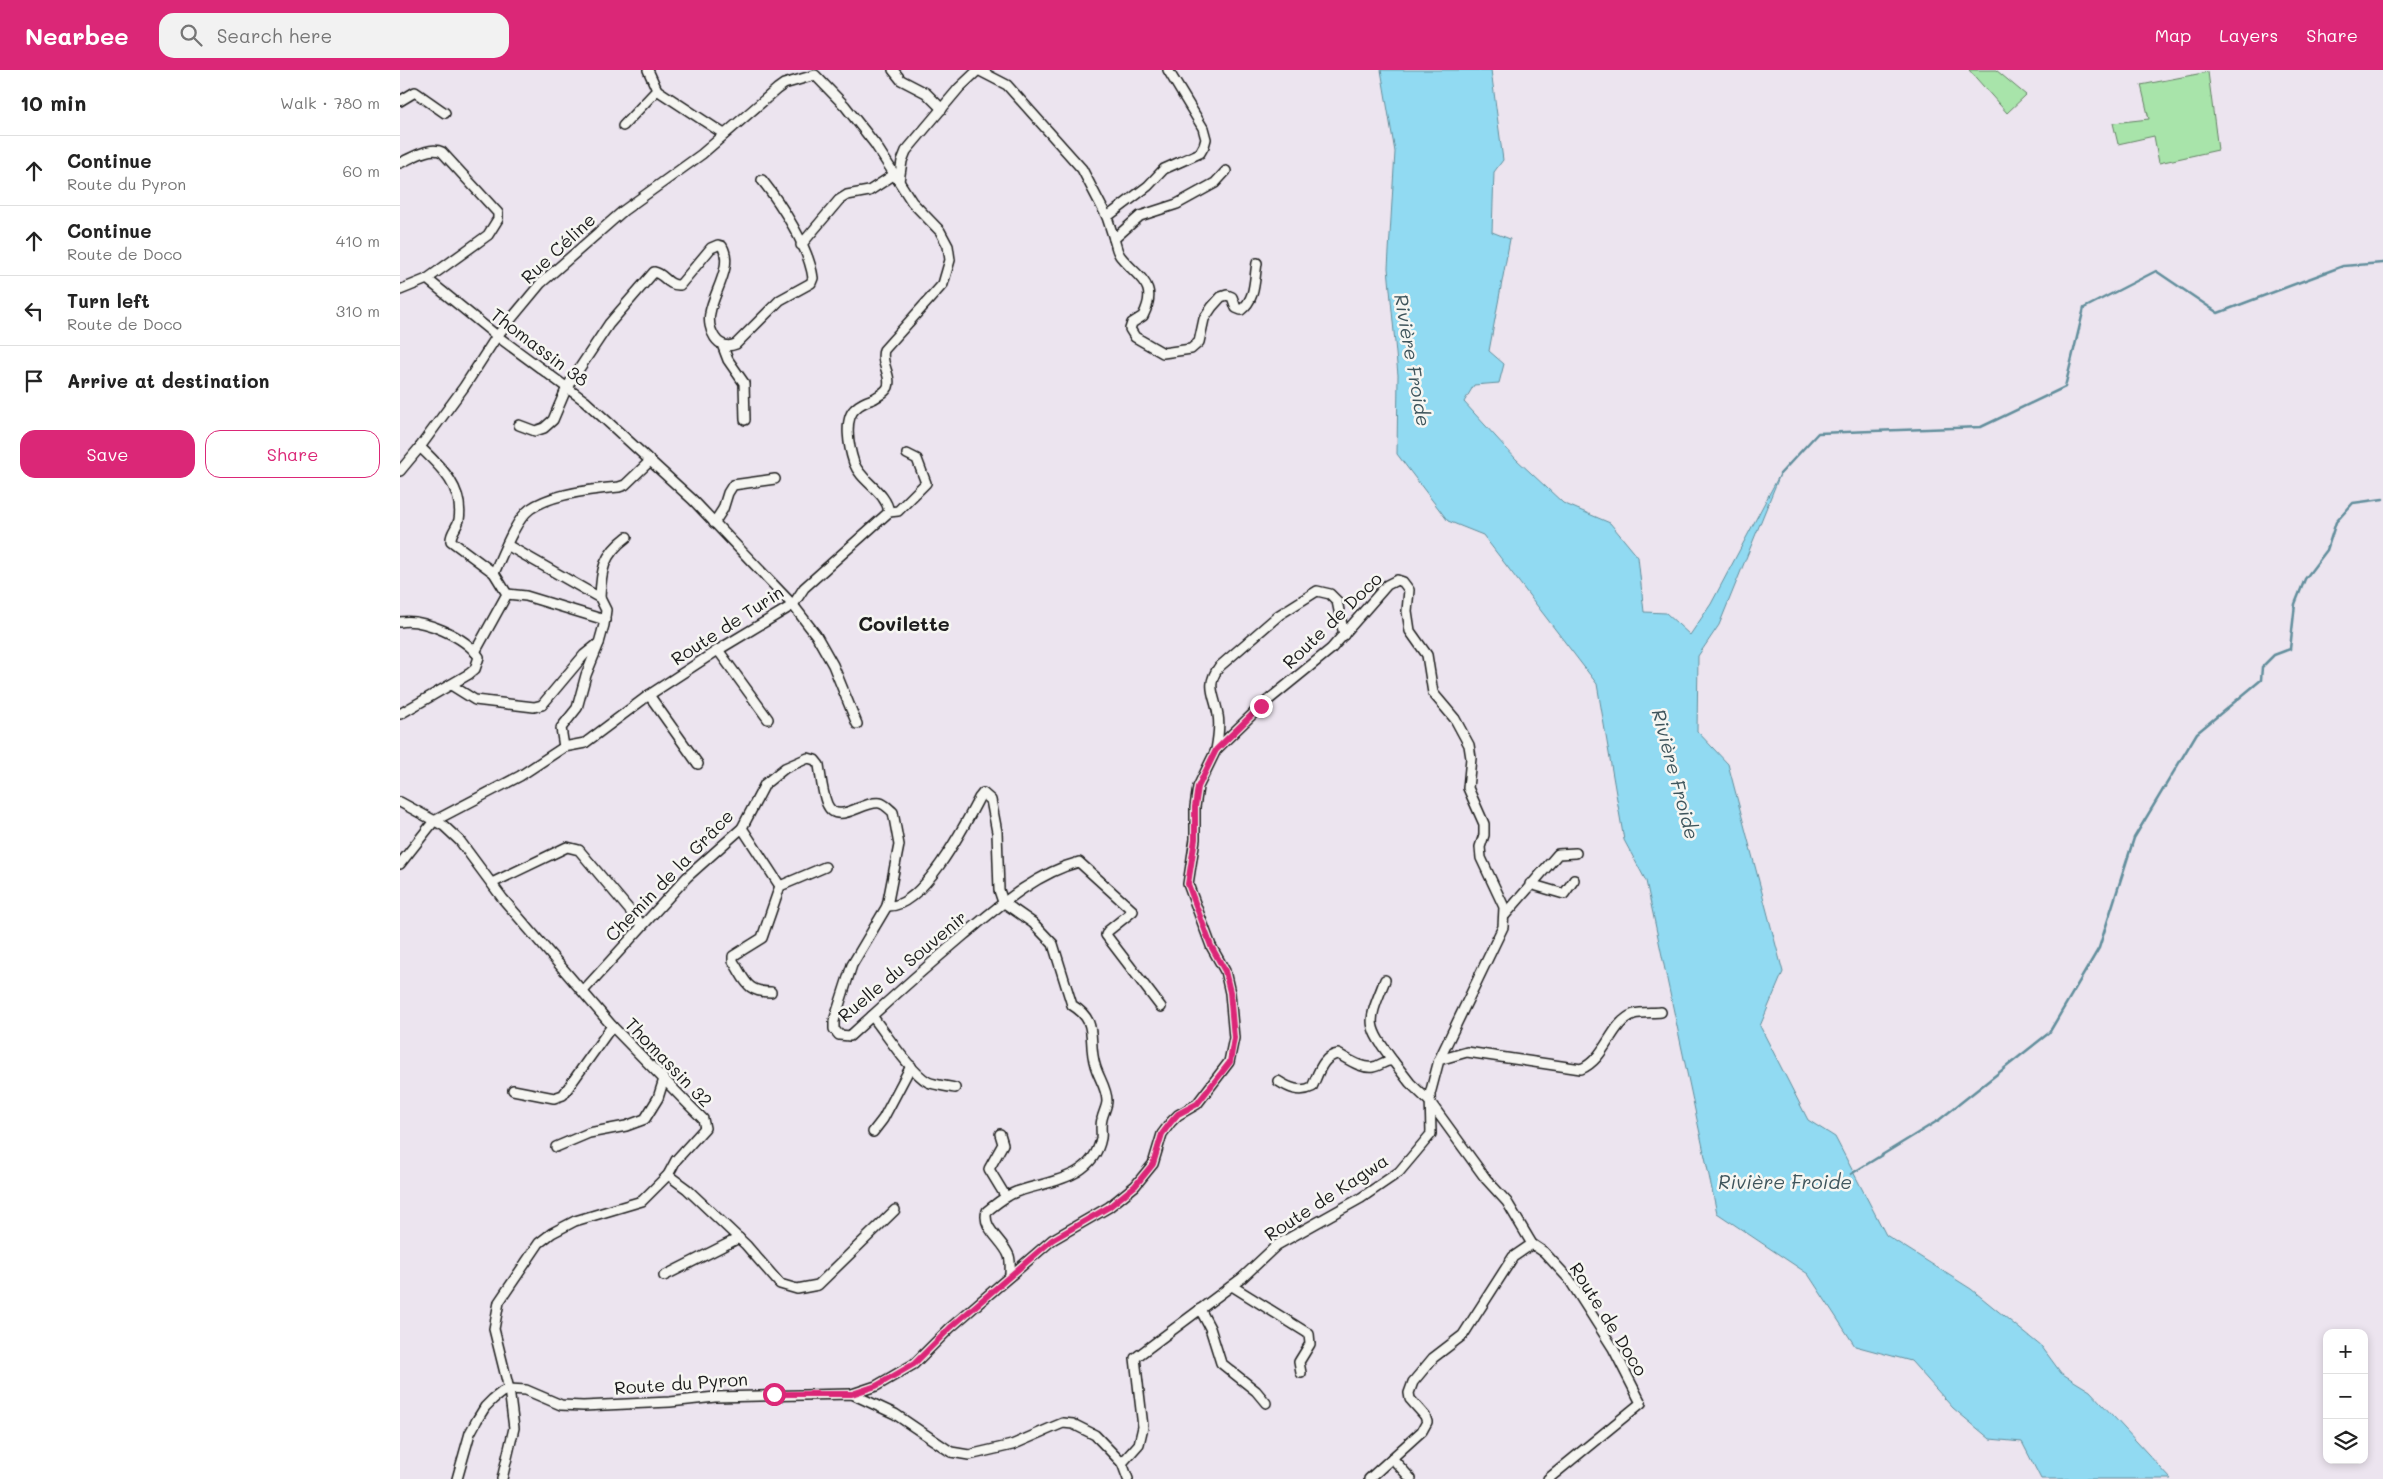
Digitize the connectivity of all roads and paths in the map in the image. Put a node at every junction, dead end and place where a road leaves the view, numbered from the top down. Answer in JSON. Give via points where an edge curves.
{"nodes":[{"id":1,"x":648,"y":70,"type":"edge"},
{"id":2,"x":893,"y":70,"type":"edge"},
{"id":3,"x":978,"y":70,"type":"edge"},
{"id":4,"x":1168,"y":70,"type":"edge"},
{"id":5,"x":813,"y":73,"type":"edge"},
{"id":6,"x":657,"y":90,"type":"junction"},
{"id":7,"x":400,"y":101,"type":"edge"},
{"id":8,"x":942,"y":109,"type":"junction"},
{"id":9,"x":445,"y":113,"type":"dead end"},
{"id":10,"x":624,"y":126,"type":"dead end"},
{"id":11,"x":724,"y":134,"type":"junction"},
{"id":12,"x":400,"y":163,"type":"edge"},
{"id":13,"x":1226,"y":171,"type":"dead end"},
{"id":14,"x":896,"y":175,"type":"junction"},
{"id":15,"x":762,"y":180,"type":"dead end"},
{"id":16,"x":1107,"y":217,"type":"junction"},
{"id":17,"x":1114,"y":239,"type":"junction"},
{"id":18,"x":801,"y":245,"type":"junction"},
{"id":19,"x":1257,"y":263,"type":"dead end"},
{"id":20,"x":427,"y":280,"type":"junction"},
{"id":21,"x":400,"y":290,"type":"edge"},
{"id":22,"x":497,"y":336,"type":"junction"},
{"id":23,"x":723,"y":346,"type":"junction"},
{"id":24,"x":567,"y":387,"type":"junction"},
{"id":25,"x":745,"y":420,"type":"dead end"},
{"id":26,"x":519,"y":425,"type":"dead end"},
{"id":27,"x":420,"y":447,"type":"junction"},
{"id":28,"x":907,"y":454,"type":"dead end"},
{"id":29,"x":650,"y":462,"type":"junction"},
{"id":30,"x":400,"y":471,"type":"edge"},
{"id":31,"x":775,"y":479,"type":"dead end"},
{"id":32,"x":889,"y":512,"type":"junction"},
{"id":33,"x":714,"y":524,"type":"junction"},
{"id":34,"x":627,"y":537,"type":"dead end"},
{"id":35,"x":508,"y":545,"type":"junction"},
{"id":36,"x":494,"y":573,"type":"junction"},
{"id":37,"x":507,"y":594,"type":"junction"},
{"id":38,"x":600,"y":598,"type":"junction"},
{"id":39,"x":793,"y":605,"type":"junction"},
{"id":40,"x":605,"y":620,"type":"junction"},
{"id":41,"x":400,"y":622,"type":"edge"},
{"id":42,"x":1344,"y":635,"type":"junction"},
{"id":43,"x":599,"y":643,"type":"junction"},
{"id":44,"x":718,"y":650,"type":"junction"},
{"id":45,"x":475,"y":652,"type":"junction"},
{"id":46,"x":451,"y":684,"type":"junction"},
{"id":47,"x":650,"y":695,"type":"junction"},
{"id":48,"x":400,"y":714,"type":"edge"},
{"id":49,"x":768,"y":719,"type":"dead end"},
{"id":50,"x":857,"y":724,"type":"dead end"},
{"id":51,"x":564,"y":747,"type":"junction"},
{"id":52,"x":1216,"y":750,"type":"junction"},
{"id":53,"x":698,"y":764,"type":"dead end"},
{"id":54,"x":400,"y":802,"type":"edge"},
{"id":55,"x":434,"y":821,"type":"junction"},
{"id":56,"x":742,"y":828,"type":"junction"},
{"id":57,"x":1576,"y":852,"type":"dead end"},
{"id":58,"x":400,"y":864,"type":"edge"},
{"id":59,"x":825,"y":867,"type":"dead end"},
{"id":60,"x":1574,"y":880,"type":"dead end"},
{"id":61,"x":492,"y":883,"type":"junction"},
{"id":62,"x":1530,"y":884,"type":"junction"},
{"id":63,"x":780,"y":886,"type":"junction"},
{"id":64,"x":1003,"y":902,"type":"junction"},
{"id":65,"x":887,"y":906,"type":"junction"},
{"id":66,"x":1505,"y":915,"type":"junction"},
{"id":67,"x":642,"y":924,"type":"junction"},
{"id":68,"x":1385,"y":980,"type":"dead end"},
{"id":69,"x":584,"y":991,"type":"junction"},
{"id":70,"x":772,"y":992,"type":"dead end"},
{"id":71,"x":1161,"y":1007,"type":"dead end"},
{"id":72,"x":1662,"y":1012,"type":"dead end"},
{"id":73,"x":872,"y":1016,"type":"junction"},
{"id":74,"x":612,"y":1026,"type":"junction"},
{"id":75,"x":1439,"y":1060,"type":"junction"},
{"id":76,"x":1393,"y":1061,"type":"junction"},
{"id":77,"x":911,"y":1066,"type":"junction"},
{"id":78,"x":664,"y":1079,"type":"junction"},
{"id":79,"x":1278,"y":1081,"type":"dead end"},
{"id":80,"x":954,"y":1088,"type":"dead end"},
{"id":81,"x":513,"y":1090,"type":"dead end"},
{"id":82,"x":1430,"y":1102,"type":"junction"},
{"id":83,"x":873,"y":1132,"type":"dead end"},
{"id":84,"x":1000,"y":1134,"type":"dead end"},
{"id":85,"x":556,"y":1147,"type":"dead end"},
{"id":86,"x":668,"y":1175,"type":"junction"},
{"id":87,"x":1006,"y":1197,"type":"junction"},
{"id":88,"x":894,"y":1210,"type":"dead end"},
{"id":89,"x":739,"y":1238,"type":"junction"},
{"id":90,"x":1532,"y":1244,"type":"junction"},
{"id":91,"x":664,"y":1276,"type":"dead end"},
{"id":92,"x":1010,"y":1276,"type":"junction"},
{"id":93,"x":1232,"y":1286,"type":"junction"},
{"id":94,"x":1200,"y":1309,"type":"junction"},
{"id":95,"x":1302,"y":1372,"type":"dead end"},
{"id":96,"x":509,"y":1389,"type":"junction"},
{"id":97,"x":852,"y":1394,"type":"junction"},
{"id":98,"x":1266,"y":1403,"type":"dead end"},
{"id":99,"x":1392,"y":1458,"type":"junction"},
{"id":100,"x":1122,"y":1463,"type":"junction"},
{"id":101,"x":457,"y":1479,"type":"edge"},
{"id":102,"x":502,"y":1479,"type":"edge"},
{"id":103,"x":1128,"y":1479,"type":"edge"},
{"id":104,"x":1369,"y":1479,"type":"edge"},
{"id":105,"x":1411,"y":1479,"type":"edge"},
{"id":106,"x":1548,"y":1479,"type":"edge"}],
"edges":[{"from":1,"to":6,"type":"street"},
{"from":2,"to":8,"type":"street","via":[[902,80],[926,92]]},
{"from":3,"to":8,"type":"street"},
{"from":3,"to":16,"type":"street","via":[[1007,85],[1082,169]]},
{"from":4,"to":16,"type":"street","via":[[1203,128],[1204,146],[1200,153],[1164,169],[1148,186]]},
{"from":5,"to":11,"type":"street","name":"Rue Céline","via":[[784,84]]},
{"from":5,"to":14,"type":"street","name":"Rue Céline","via":[[845,106]]},
{"from":6,"to":10,"type":"street"},
{"from":6,"to":11,"type":"street"},
{"from":7,"to":9,"type":"street","via":[[415,92]]},
{"from":8,"to":14,"type":"street","via":[[906,151]]},
{"from":11,"to":22,"type":"street","name":"Rue Céline","via":[[702,154],[623,210],[541,282]]},
{"from":12,"to":20,"type":"street","via":[[428,151],[442,152],[498,213],[488,235]]},
{"from":13,"to":17,"type":"street","via":[[1202,191],[1177,204],[1140,216]]},
{"from":14,"to":18,"type":"street","via":[[869,191],[839,200]]},
{"from":14,"to":32,"type":"street","via":[[912,202],[940,231],[948,246],[950,260],[943,284],[884,350],[882,361],[889,382],[887,389],[855,408],[849,416],[854,463],[888,504]]},
{"from":15,"to":18,"type":"street","via":[[776,197]]},
{"from":16,"to":17,"type":"street"},
{"from":17,"to":19,"type":"street","via":[[1119,256],[1138,273],[1148,287],[1150,297],[1143,316],[1132,323],[1130,330],[1135,337],[1163,353],[1191,349],[1199,342],[1204,319],[1221,297],[1232,297],[1236,308],[1241,310],[1246,306],[1255,286]]},
{"from":18,"to":23,"type":"street","via":[[814,278],[811,283],[780,300],[736,344]]},
{"from":20,"to":21,"type":"street"},
{"from":20,"to":22,"type":"street","name":"Thomassin 38"},
{"from":22,"to":24,"type":"street","name":"Thomassin 38"},
{"from":22,"to":27,"type":"street","name":"Rue Céline"},
{"from":23,"to":24,"type":"street","via":[[717,340],[709,315],[726,255],[718,245],[711,248],[680,285],[671,284],[658,272],[651,274],[609,324]]},
{"from":23,"to":25,"type":"street","via":[[728,360],[744,383]]},
{"from":24,"to":26,"type":"street","via":[[553,420],[544,428],[535,431]]},
{"from":24,"to":29,"type":"street","name":"Thomassin 38"},
{"from":27,"to":30,"type":"street","name":"Rue Céline"},
{"from":27,"to":36,"type":"street","via":[[451,479],[458,494],[459,521],[451,541]]},
{"from":28,"to":32,"type":"street","name":"Route de Turin","via":[[919,462],[926,483],[898,511]]},
{"from":29,"to":33,"type":"street","name":"Thomassin 38","via":[[694,500]]},
{"from":29,"to":35,"type":"street","via":[[619,487],[578,491],[529,510]]},
{"from":31,"to":33,"type":"street","via":[[733,485]]},
{"from":32,"to":39,"type":"street","name":"Route de Turin","via":[[804,588]]},
{"from":33,"to":39,"type":"street","name":"Thomassin 38"},
{"from":34,"to":38,"type":"street","via":[[609,554],[601,577]]},
{"from":35,"to":36,"type":"street"},
{"from":35,"to":38,"type":"street"},
{"from":36,"to":37,"type":"street"},
{"from":37,"to":40,"type":"street","via":[[533,598]]},
{"from":37,"to":45,"type":"street"},
{"from":38,"to":40,"type":"street","via":[[606,610]]},
{"from":39,"to":44,"type":"street","name":"Route de Turin"},
{"from":39,"to":50,"type":"street","name":"Thomassin 38","via":[[833,665]]},
{"from":40,"to":43,"type":"street"},
{"from":41,"to":45,"type":"street","via":[[433,626]]},
{"from":42,"to":52,"type":"street","name":"Route de Doco","via":[[1317,662],[1261,706]]},
{"from":42,"to":52,"type":"street","via":[[1336,601],[1330,594],[1316,591],[1279,615],[1219,667],[1212,677],[1211,690],[1218,716]]},
{"from":42,"to":66,"type":"street","name":"Route de Doco","via":[[1392,581],[1407,585],[1410,631],[1427,655],[1433,693],[1455,719],[1469,745],[1468,788],[1484,824],[1481,858]]},
{"from":43,"to":46,"type":"street","via":[[584,655],[542,705],[534,707],[475,700]]},
{"from":43,"to":51,"type":"street","via":[[577,708],[561,728]]},
{"from":44,"to":47,"type":"street","name":"Route de Turin"},
{"from":44,"to":49,"type":"street"},
{"from":45,"to":46,"type":"street","via":[[478,657],[475,669]]},
{"from":46,"to":48,"type":"street"},
{"from":47,"to":51,"type":"street","name":"Route de Turin","via":[[585,743]]},
{"from":47,"to":53,"type":"street"},
{"from":51,"to":55,"type":"street","name":"Route de Turin","via":[[520,776]]},
{"from":52,"to":92,"type":"street","name":"Route de Doco","via":[[1198,787],[1188,884],[1211,946],[1225,971],[1230,992],[1234,1038],[1230,1062],[1197,1104],[1178,1114],[1171,1122],[1162,1134],[1153,1164],[1135,1186],[1109,1207],[1052,1240]]},
{"from":54,"to":55,"type":"street","name":"Thomassin 32"},
{"from":55,"to":58,"type":"street","name":"Route de Turin"},
{"from":55,"to":61,"type":"street","name":"Thomassin 32","via":[[460,841]]},
{"from":56,"to":63,"type":"street"},
{"from":56,"to":65,"type":"street","name":"Chemin de la Grâce","via":[[765,784],[785,768],[808,758],[815,760],[832,812],[841,814],[868,803],[882,803],[893,812],[899,845]]},
{"from":56,"to":67,"type":"street","name":"Chemin de la Grâce","via":[[687,877]]},
{"from":57,"to":62,"type":"street","via":[[1558,854]]},
{"from":59,"to":63,"type":"street"},
{"from":60,"to":62,"type":"street","via":[[1564,894]]},
{"from":61,"to":67,"type":"street","via":[[567,847],[574,848]]},
{"from":61,"to":69,"type":"street","name":"Thomassin 32"},
{"from":62,"to":66,"type":"street"},
{"from":63,"to":70,"type":"street","via":[[762,938],[733,956],[751,990]]},
{"from":64,"to":65,"type":"street","via":[[997,832],[991,800],[983,793],[946,858],[920,888],[900,904]]},
{"from":64,"to":71,"type":"street","name":"Ruelle du Souvenir","via":[[1061,867],[1079,862],[1133,911],[1106,935]]},
{"from":64,"to":73,"type":"street","name":"Ruelle du Souvenir"},
{"from":64,"to":87,"type":"street","via":[[1033,923],[1053,944],[1072,1005],[1089,1019],[1093,1058],[1107,1101],[1101,1120],[1101,1139],[1092,1158],[1080,1172]]},
{"from":65,"to":73,"type":"street","name":"Ruelle du Souvenir","via":[[852,965],[834,1029],[839,1035],[850,1036]]},
{"from":66,"to":75,"type":"street","via":[[1503,927]]},
{"from":67,"to":69,"type":"street","name":"Chemin de la Grâce"},
{"from":68,"to":76,"type":"street","name":"Route de Doco","via":[[1371,1016],[1372,1030]]},
{"from":69,"to":74,"type":"street","name":"Thomassin 32"},
{"from":72,"to":75,"type":"street","via":[[1635,1014],[1623,1020],[1599,1057],[1581,1070],[1468,1052]]},
{"from":73,"to":77,"type":"street"},
{"from":74,"to":78,"type":"street","name":"Thomassin 32"},
{"from":74,"to":81,"type":"street","via":[[563,1095],[554,1098]]},
{"from":75,"to":82,"type":"street","name":"Route de Kagwa"},
{"from":76,"to":79,"type":"street","via":[[1368,1067],[1338,1054],[1332,1055],[1326,1058],[1308,1089],[1294,1089]]},
{"from":76,"to":82,"type":"street","name":"Route de Doco"},
{"from":77,"to":80,"type":"street","via":[[928,1082]]},
{"from":77,"to":83,"type":"street"},
{"from":78,"to":85,"type":"street","via":[[658,1098],[645,1119],[626,1126],[589,1132]]},
{"from":78,"to":86,"type":"street","name":"Thomassin 32","via":[[703,1119],[705,1128],[676,1160]]},
{"from":82,"to":90,"type":"street","name":"Route de Doco","via":[[1486,1179],[1507,1202]]},
{"from":82,"to":93,"type":"street","name":"Route de Kagwa","via":[[1431,1134],[1399,1172],[1361,1198],[1277,1245]]},
{"from":84,"to":87,"type":"street","via":[[1003,1144],[989,1169]]},
{"from":86,"to":89,"type":"street","via":[[688,1189]]},
{"from":86,"to":96,"type":"street","via":[[642,1201],[575,1222],[539,1243],[500,1302],[494,1329]]},
{"from":87,"to":92,"type":"street","via":[[985,1216],[1009,1256]]},
{"from":88,"to":89,"type":"street","via":[[818,1285],[797,1289],[780,1284]]},
{"from":89,"to":91,"type":"street"},
{"from":90,"to":99,"type":"street","via":[[1513,1257],[1463,1335],[1433,1358],[1413,1382],[1410,1399],[1427,1422]]},
{"from":90,"to":106,"type":"street","name":"Route de Doco","via":[[1569,1279],[1613,1348],[1641,1403]]},
{"from":92,"to":97,"type":"street","name":"Route de Doco","via":[[914,1364],[876,1386]]},
{"from":93,"to":94,"type":"street","name":"Route de Kagwa"},
{"from":93,"to":95,"type":"street","via":[[1309,1334],[1310,1344],[1299,1362]]},
{"from":94,"to":98,"type":"street","via":[[1210,1328],[1220,1363]]},
{"from":94,"to":100,"type":"street","name":"Route de Kagwa","via":[[1135,1358],[1143,1427],[1139,1444]]},
{"from":96,"to":97,"type":"street","name":"Route du Pyron","via":[[526,1390],[561,1405],[584,1406],[725,1396]]},
{"from":96,"to":101,"type":"street","via":[[485,1407],[470,1433]]},
{"from":96,"to":102,"type":"street","via":[[514,1428]]},
{"from":97,"to":100,"type":"street","name":"Route du Pyron","via":[[895,1414],[951,1452],[968,1455],[1012,1445],[1057,1426],[1073,1424],[1095,1435]]},
{"from":99,"to":104,"type":"street"},
{"from":99,"to":105,"type":"street"},
{"from":100,"to":103,"type":"street","name":"Route du Pyron"}]}
